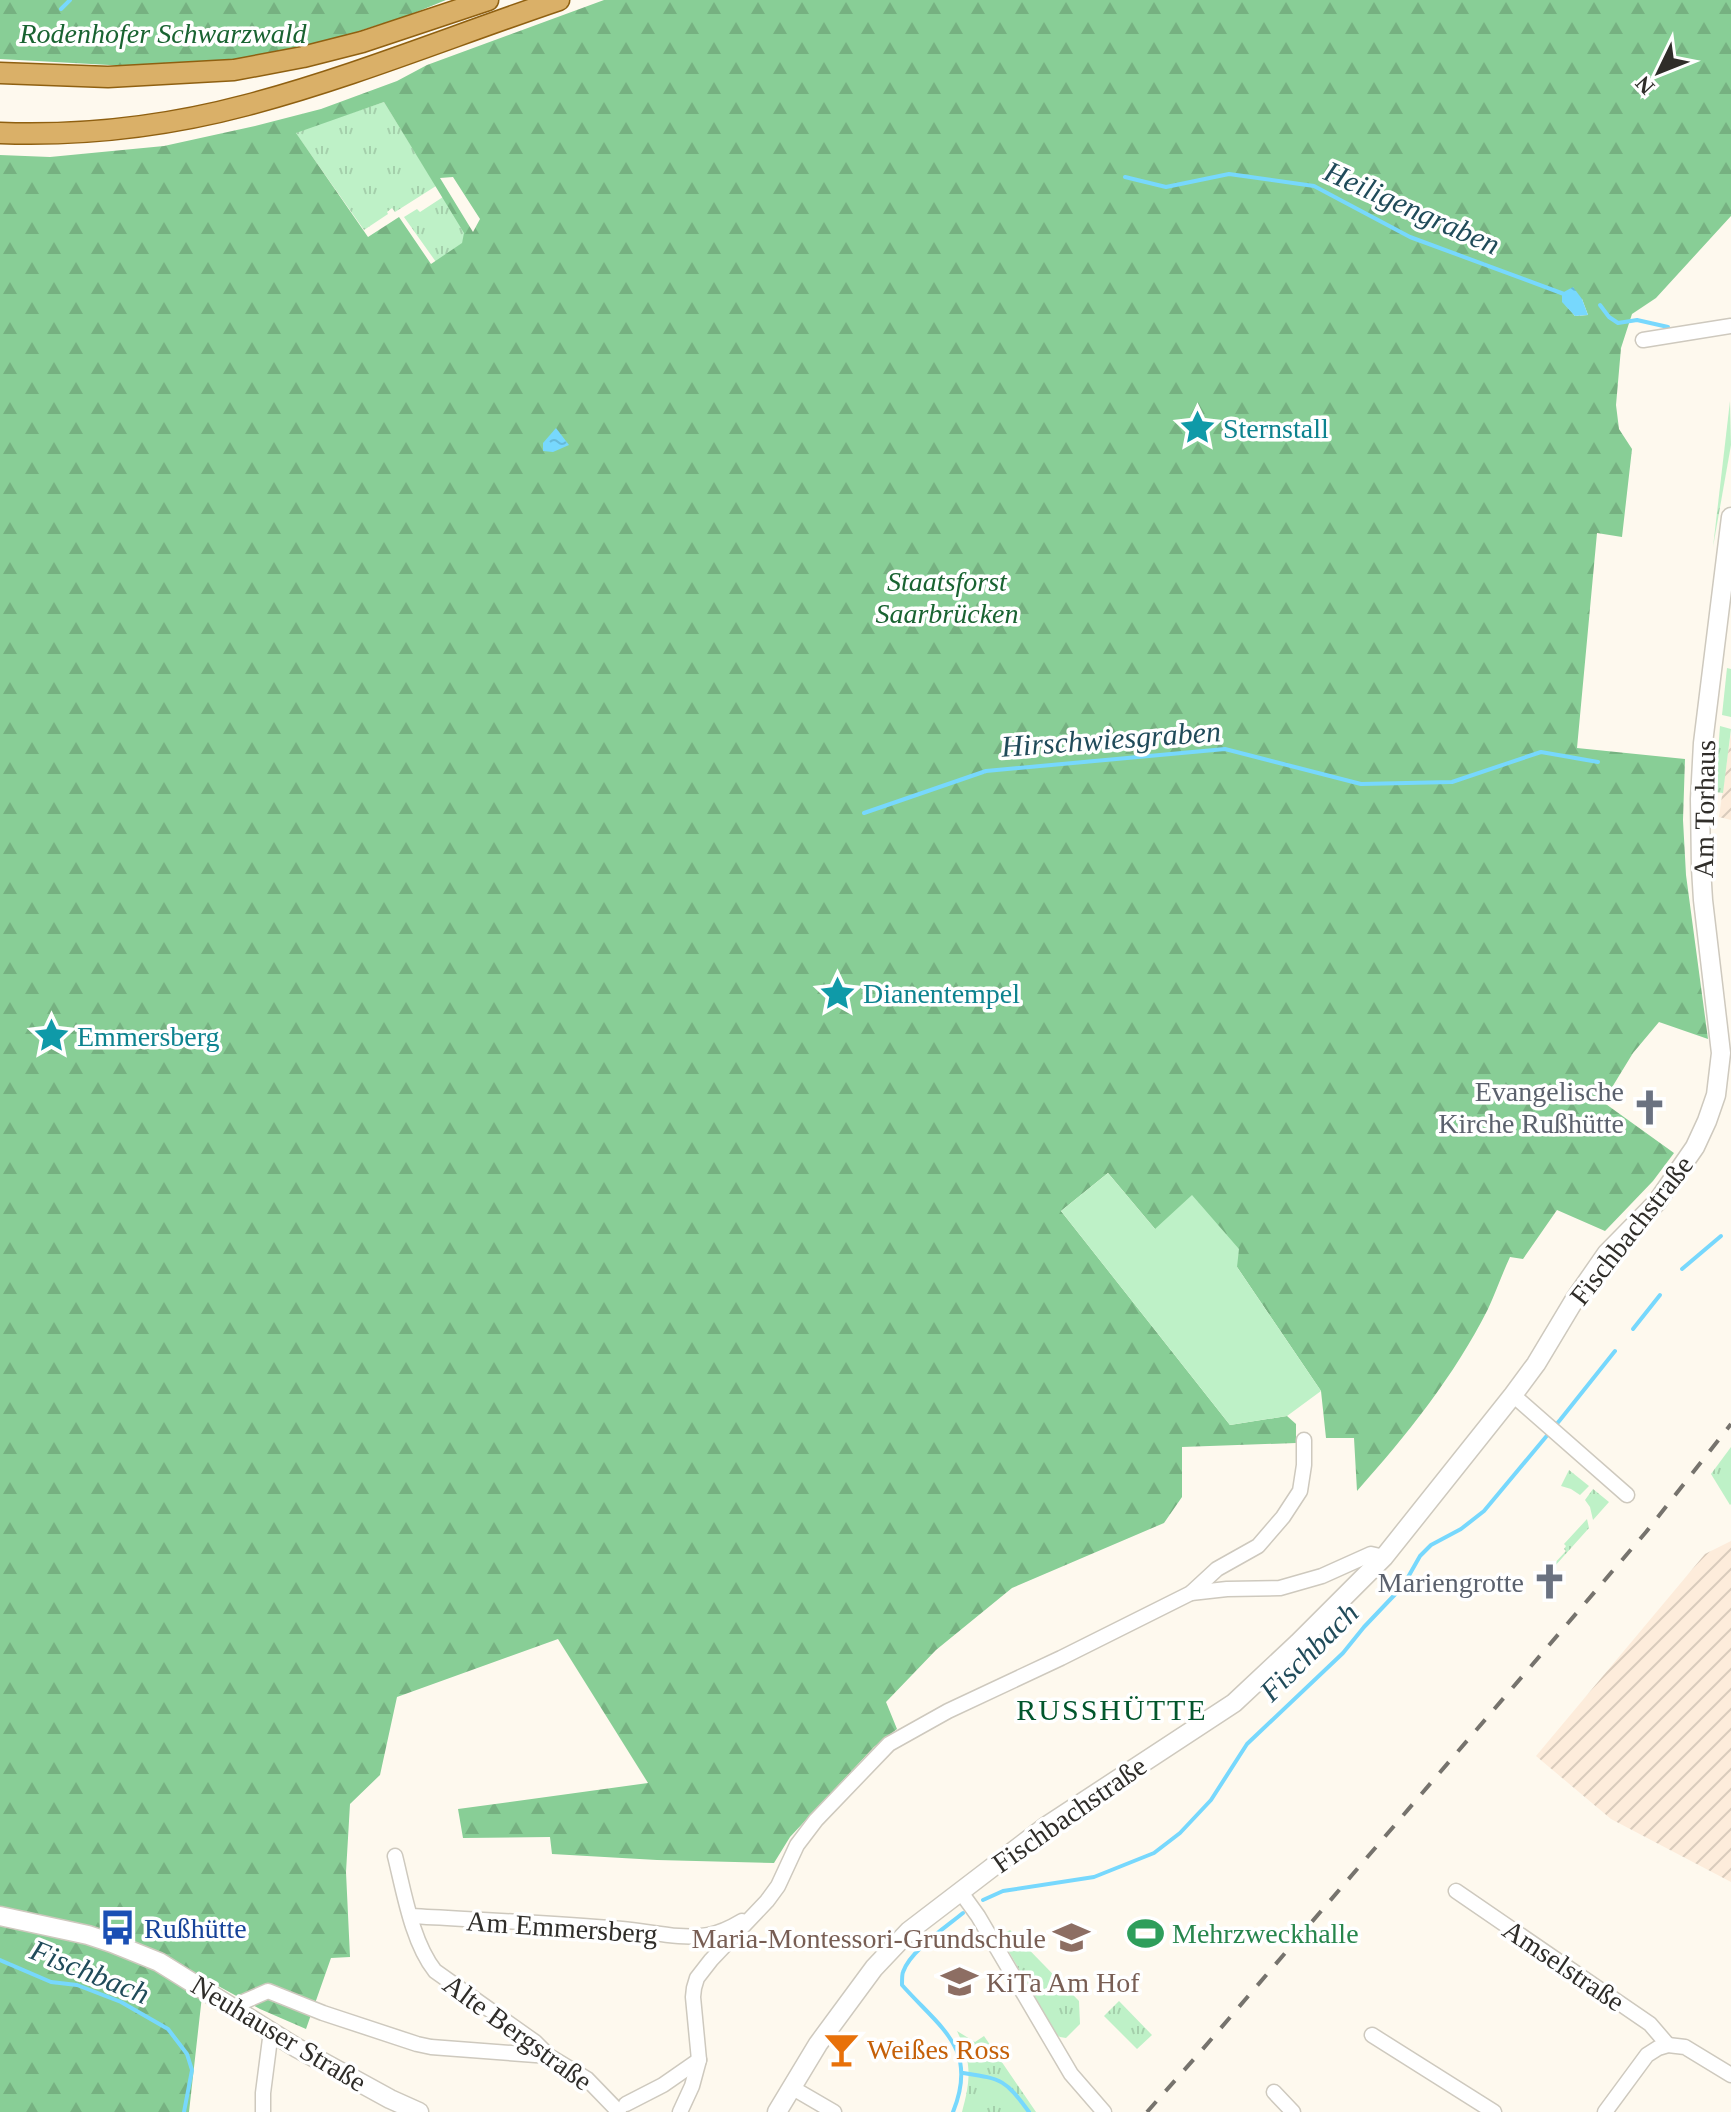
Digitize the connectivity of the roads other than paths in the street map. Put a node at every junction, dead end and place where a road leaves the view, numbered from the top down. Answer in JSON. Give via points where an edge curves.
{"nodes":[{"id":1,"x":488,"y":0,"type":"edge"},
{"id":2,"x":559,"y":0,"type":"edge"},
{"id":3,"x":0,"y":73,"type":"edge"},
{"id":4,"x":0,"y":133,"type":"edge"},
{"id":5,"x":1731,"y":326,"type":"edge"},
{"id":6,"x":1643,"y":340,"type":"dead end"},
{"id":7,"x":1731,"y":517,"type":"edge"},
{"id":8,"x":1721,"y":1053,"type":"joint"},
{"id":9,"x":1513,"y":1395,"type":"junction"},
{"id":10,"x":1304,"y":1440,"type":"dead end"},
{"id":11,"x":1627,"y":1495,"type":"dead end"},
{"id":12,"x":1384,"y":1557,"type":"junction"},
{"id":13,"x":1191,"y":1593,"type":"junction"},
{"id":14,"x":395,"y":1856,"type":"dead end"},
{"id":15,"x":1456,"y":1891,"type":"dead end"},
{"id":16,"x":964,"y":1897,"type":"junction"},
{"id":17,"x":756,"y":1913,"type":"junction"},
{"id":18,"x":0,"y":1916,"type":"edge"},
{"id":19,"x":411,"y":1916,"type":"junction"},
{"id":20,"x":235,"y":2008,"type":"junction"},
{"id":21,"x":271,"y":2031,"type":"junction"},
{"id":22,"x":1372,"y":2035,"type":"dead end"},
{"id":23,"x":1668,"y":2045,"type":"junction"},
{"id":24,"x":549,"y":2056,"type":"junction"},
{"id":25,"x":699,"y":2060,"type":"junction"},
{"id":26,"x":1731,"y":2075,"type":"edge"},
{"id":27,"x":791,"y":2087,"type":"junction"},
{"id":28,"x":1274,"y":2092,"type":"dead end"},
{"id":29,"x":622,"y":2108,"type":"edge"},
{"id":30,"x":263,"y":2112,"type":"edge"},
{"id":31,"x":419,"y":2112,"type":"edge"},
{"id":32,"x":680,"y":2112,"type":"edge"},
{"id":33,"x":777,"y":2112,"type":"edge"},
{"id":34,"x":834,"y":2112,"type":"edge"},
{"id":35,"x":1104,"y":2112,"type":"edge"},
{"id":36,"x":1293,"y":2112,"type":"edge"},
{"id":37,"x":1494,"y":2112,"type":"edge"},
{"id":38,"x":1605,"y":2112,"type":"edge"}],
"edges":[{"from":1,"to":3,"type":"main road","via":[[362,42],[234,70],[108,77]]},
{"from":2,"to":4,"type":"main road","via":[[245,106],[125,128]]},
{"from":5,"to":6,"type":"street"},
{"from":7,"to":8,"type":"main road","name":"Am Torhaus","via":[[1700,799],[1701,868]]},
{"from":8,"to":9,"type":"main road","name":"Fischbachstraße","via":[[1716,1095],[1695,1147],[1657,1202],[1607,1253]]},
{"from":9,"to":11,"type":"street"},
{"from":9,"to":12,"type":"main road","name":"Fischbachstraße"},
{"from":10,"to":13,"type":"street","name":"Am Emmersberg","via":[[1303,1481],[1296,1500],[1258,1546],[1217,1569]]},
{"from":12,"to":13,"type":"street","name":"Am Emmersberg","via":[[1371,1554],[1280,1588]]},
{"from":12,"to":16,"type":"main road","name":"Fischbachstraße","via":[[1234,1703],[1045,1827]]},
{"from":13,"to":17,"type":"street","name":"Am Emmersberg","via":[[889,1744],[806,1833],[778,1886]]},
{"from":14,"to":19,"type":"street","name":"Alte Bergstraße"},
{"from":15,"to":23,"type":"street","name":"Amselstraße","via":[[1650,2024]]},
{"from":16,"to":27,"type":"main road","name":"Fischbachstraße","via":[[909,1931],[887,1953]]},
{"from":16,"to":35,"type":"street","via":[[1071,2074]]},
{"from":17,"to":19,"type":"street","name":"Am Emmersberg","via":[[708,1936]]},
{"from":17,"to":25,"type":"street","name":"Am Emmersberg","via":[[697,1978],[693,1997]]},
{"from":18,"to":20,"type":"main road","name":"Neuhauser Straße","via":[[111,1943],[159,1962]]},
{"from":19,"to":24,"type":"street","name":"Alte Bergstraße","via":[[435,1971]]},
{"from":20,"to":21,"type":"main road","name":"Neuhauser Straße"},
{"from":20,"to":24,"type":"street","via":[[268,1991],[417,2044]]},
{"from":21,"to":30,"type":"street"},
{"from":21,"to":31,"type":"main road","name":"Neuhauser Straße"},
{"from":22,"to":37,"type":"street"},
{"from":23,"to":26,"type":"street","via":[[1685,2047]]},
{"from":23,"to":38,"type":"street","via":[[1647,2055]]},
{"from":24,"to":29,"type":"street","name":"Alte Bergstraße"},
{"from":25,"to":29,"type":"street","name":"Alte Bergstraße"},
{"from":25,"to":32,"type":"street","name":"Am Emmersberg"},
{"from":27,"to":33,"type":"main road","name":"Fischbachstraße"},
{"from":27,"to":34,"type":"street"},
{"from":28,"to":36,"type":"street"}]}
